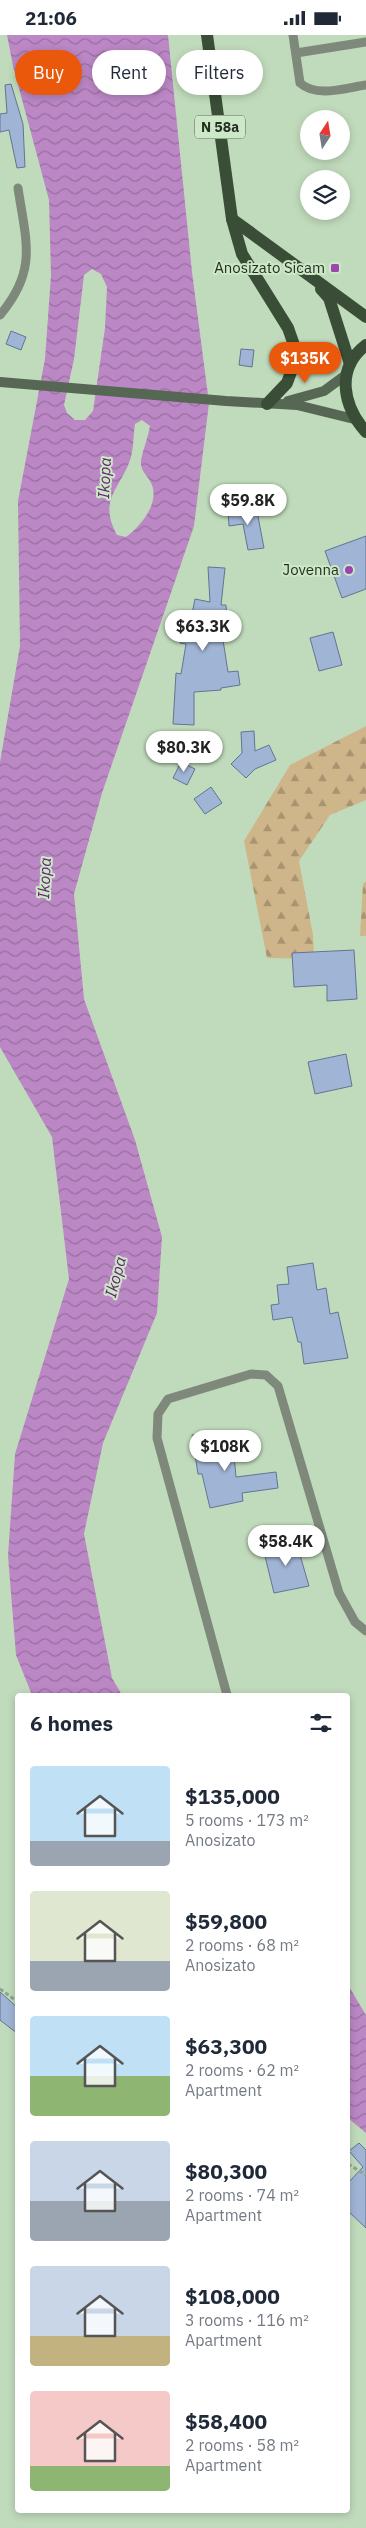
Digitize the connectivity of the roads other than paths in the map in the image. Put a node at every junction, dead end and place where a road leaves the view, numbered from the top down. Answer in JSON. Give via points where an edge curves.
{"nodes":[{"id":1,"x":206,"y":35,"type":"edge"},
{"id":2,"x":293,"y":35,"type":"edge"},
{"id":3,"x":366,"y":42,"type":"edge"},
{"id":4,"x":296,"y":53,"type":"junction"},
{"id":5,"x":366,"y":85,"type":"edge"},
{"id":6,"x":18,"y":188,"type":"dead end"},
{"id":7,"x":232,"y":219,"type":"junction"},
{"id":8,"x":307,"y":272,"type":"junction"},
{"id":9,"x":0,"y":315,"type":"edge"},
{"id":10,"x":366,"y":317,"type":"edge"},
{"id":11,"x":366,"y":345,"type":"edge"},
{"id":12,"x":348,"y":369,"type":"junction"},
{"id":13,"x":0,"y":381,"type":"edge"},
{"id":14,"x":267,"y":404,"type":"junction"},
{"id":15,"x":354,"y":419,"type":"junction"},
{"id":16,"x":366,"y":431,"type":"edge"},
{"id":17,"x":366,"y":1631,"type":"edge"},
{"id":18,"x":225,"y":1693,"type":"edge"}],
"edges":[{"from":1,"to":7,"type":"main road","number":"N 58a"},
{"from":2,"to":4,"type":"lane"},
{"from":3,"to":4,"type":"lane"},
{"from":4,"to":5,"type":"lane","via":[[300,83],[308,90]]},
{"from":6,"to":9,"type":"lane","via":[[26,243],[25,275],[16,296]]},
{"from":7,"to":8,"type":"main road"},
{"from":7,"to":14,"type":"main road","number":"N 58a","via":[[242,254],[288,327],[294,345],[294,364],[287,383]]},
{"from":8,"to":10,"type":"main road"},
{"from":8,"to":12,"type":"main road","via":[[329,299]]},
{"from":11,"to":12,"type":"main road"},
{"from":12,"to":14,"type":"main road","via":[[324,391],[296,400]]},
{"from":12,"to":15,"type":"main road","via":[[346,397]]},
{"from":13,"to":14,"type":"main road"},
{"from":14,"to":15,"type":"main road","via":[[297,405]]},
{"from":15,"to":16,"type":"main road"},
{"from":17,"to":18,"type":"lane","via":[[355,1622],[339,1593],[278,1386],[266,1375],[250,1374],[168,1399],[158,1414],[157,1438]]}]}
